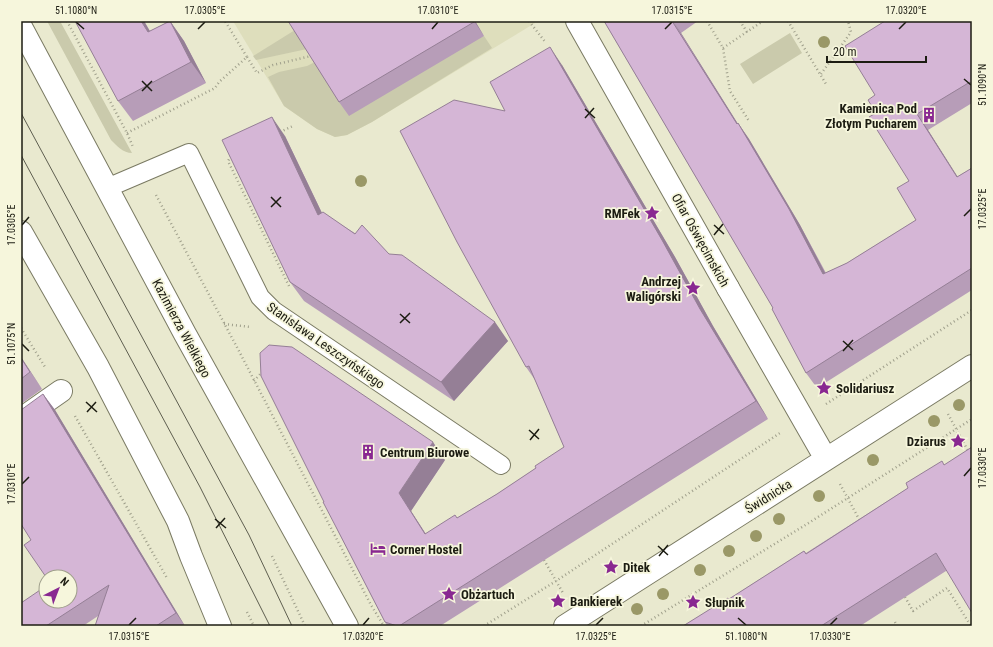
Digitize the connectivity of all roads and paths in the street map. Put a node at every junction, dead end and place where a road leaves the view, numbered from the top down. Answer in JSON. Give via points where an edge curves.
{"nodes":[{"id":1,"x":67,"y":21,"type":"edge"},
{"id":2,"x":226,"y":21,"type":"edge"},
{"id":3,"x":529,"y":21,"type":"edge"},
{"id":4,"x":577,"y":21,"type":"edge"},
{"id":5,"x":707,"y":21,"type":"edge"},
{"id":6,"x":740,"y":21,"type":"edge"},
{"id":7,"x":763,"y":21,"type":"edge"},
{"id":8,"x":788,"y":21,"type":"edge"},
{"id":9,"x":848,"y":21,"type":"edge"},
{"id":10,"x":21,"y":27,"type":"edge"},
{"id":11,"x":747,"y":32,"type":"junction"},
{"id":12,"x":546,"y":43,"type":"dead end"},
{"id":13,"x":723,"y":48,"type":"junction"},
{"id":14,"x":311,"y":56,"type":"edge"},
{"id":15,"x":247,"y":57,"type":"junction"},
{"id":16,"x":821,"y":74,"type":"junction"},
{"id":17,"x":826,"y":84,"type":"dead end"},
{"id":18,"x":749,"y":121,"type":"dead end"},
{"id":19,"x":292,"y":126,"type":"dead end"},
{"id":20,"x":127,"y":133,"type":"junction"},
{"id":21,"x":279,"y":133,"type":"edge"},
{"id":22,"x":232,"y":155,"type":"edge"},
{"id":23,"x":144,"y":173,"type":"junction"},
{"id":24,"x":107,"y":188,"type":"junction"},
{"id":25,"x":21,"y":232,"type":"edge"},
{"id":26,"x":290,"y":289,"type":"edge"},
{"id":27,"x":972,"y":310,"type":"edge"},
{"id":28,"x":21,"y":328,"type":"edge"},
{"id":29,"x":972,"y":366,"type":"edge"},
{"id":30,"x":934,"y":390,"type":"junction"},
{"id":31,"x":61,"y":391,"type":"junction"},
{"id":32,"x":802,"y":418,"type":"junction"},
{"id":33,"x":21,"y":419,"type":"edge"},
{"id":34,"x":972,"y":420,"type":"edge"},
{"id":35,"x":957,"y":429,"type":"junction"},
{"id":36,"x":972,"y":458,"type":"edge"},
{"id":37,"x":826,"y":459,"type":"junction"},
{"id":38,"x":501,"y":465,"type":"dead end"},
{"id":39,"x":849,"y":498,"type":"junction"},
{"id":40,"x":862,"y":525,"type":"edge"},
{"id":41,"x":272,"y":556,"type":"dead end"},
{"id":42,"x":168,"y":579,"type":"dead end"},
{"id":43,"x":905,"y":597,"type":"edge"},
{"id":44,"x":896,"y":622,"type":"dead end"},
{"id":45,"x":220,"y":626,"type":"edge"},
{"id":46,"x":305,"y":626,"type":"edge"},
{"id":47,"x":347,"y":626,"type":"edge"},
{"id":48,"x":384,"y":626,"type":"edge"},
{"id":49,"x":484,"y":626,"type":"edge"},
{"id":50,"x":565,"y":626,"type":"edge"},
{"id":51,"x":641,"y":626,"type":"edge"},
{"id":52,"x":897,"y":626,"type":"edge"},
{"id":53,"x":971,"y":626,"type":"edge"}],
"edges":[{"from":1,"to":20,"type":"path"},
{"from":2,"to":15,"type":"path"},
{"from":3,"to":12,"type":"path"},
{"from":4,"to":32,"type":"main road","name":"Ofiar Oświęcimskich"},
{"from":5,"to":13,"type":"path"},
{"from":6,"to":11,"type":"path"},
{"from":7,"to":11,"type":"path"},
{"from":8,"to":16,"type":"path"},
{"from":9,"to":16,"type":"path","via":[[851,32]]},
{"from":10,"to":24,"type":"main road","name":"Kazimierza Wielkiego"},
{"from":11,"to":13,"type":"path"},
{"from":13,"to":18,"type":"path","via":[[730,91]]},
{"from":14,"to":15,"type":"path","via":[[273,65],[257,73]]},
{"from":15,"to":20,"type":"path","via":[[215,88]]},
{"from":16,"to":17,"type":"path"},
{"from":19,"to":21,"type":"path"},
{"from":20,"to":23,"type":"path"},
{"from":22,"to":26,"type":"path","via":[[228,161]]},
{"from":23,"to":24,"type":"lane","name":"Stanisława Leszczyńskiego"},
{"from":23,"to":38,"type":"lane","name":"Stanisława Leszczyńskiego","via":[[189,153],[260,297],[274,311]]},
{"from":23,"to":48,"type":"path"},
{"from":24,"to":47,"type":"main road","name":"Kazimierza Wielkiego"},
{"from":25,"to":45,"type":"main road","via":[[98,367],[178,521]]},
{"from":27,"to":32,"type":"path"},
{"from":28,"to":31,"type":"path"},
{"from":29,"to":30,"type":"main road","name":"Świdnicka"},
{"from":30,"to":35,"type":"path"},
{"from":30,"to":37,"type":"main road","name":"Świdnicka"},
{"from":31,"to":33,"type":"main road"},
{"from":31,"to":42,"type":"path"},
{"from":32,"to":37,"type":"main road","name":"Ofiar Oświęcimskich"},
{"from":32,"to":49,"type":"path"},
{"from":34,"to":35,"type":"path"},
{"from":35,"to":36,"type":"path"},
{"from":35,"to":39,"type":"path"},
{"from":37,"to":50,"type":"main road","name":"Świdnicka"},
{"from":39,"to":40,"type":"path"},
{"from":39,"to":51,"type":"path"},
{"from":41,"to":46,"type":"path"},
{"from":43,"to":53,"type":"path","via":[[913,611],[947,588]]},
{"from":44,"to":52,"type":"path"}]}
